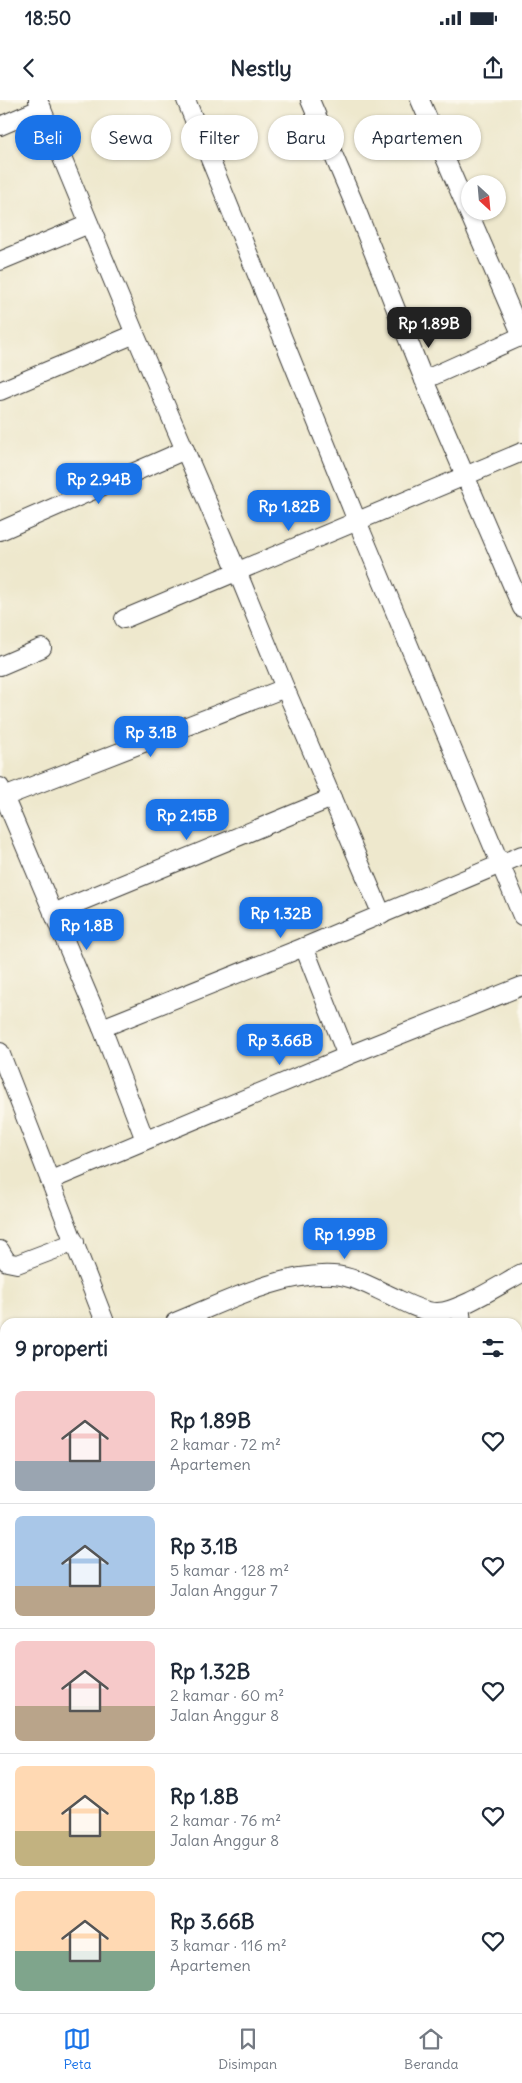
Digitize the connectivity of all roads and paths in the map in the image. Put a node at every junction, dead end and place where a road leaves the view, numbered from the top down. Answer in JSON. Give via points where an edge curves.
{"nodes":[{"id":1,"x":186,"y":100,"type":"edge"},
{"id":2,"x":310,"y":100,"type":"edge"},
{"id":3,"x":420,"y":100,"type":"edge"},
{"id":4,"x":40,"y":104,"type":"edge"},
{"id":5,"x":0,"y":126,"type":"edge"},
{"id":6,"x":89,"y":224,"type":"junction"},
{"id":7,"x":0,"y":261,"type":"edge"},
{"id":8,"x":134,"y":334,"type":"junction"},
{"id":9,"x":522,"y":336,"type":"edge"},
{"id":10,"x":424,"y":380,"type":"junction"},
{"id":11,"x":0,"y":391,"type":"edge"},
{"id":12,"x":185,"y":450,"type":"junction"},
{"id":13,"x":522,"y":452,"type":"edge"},
{"id":14,"x":466,"y":476,"type":"junction"},
{"id":15,"x":357,"y":521,"type":"junction"},
{"id":16,"x":0,"y":531,"type":"edge"},
{"id":17,"x":237,"y":571,"type":"junction"},
{"id":18,"x":515,"y":571,"type":"edge"},
{"id":19,"x":522,"y":608,"type":"edge"},
{"id":20,"x":124,"y":619,"type":"dead end"},
{"id":21,"x":42,"y":648,"type":"dead end"},
{"id":22,"x":0,"y":666,"type":"edge"},
{"id":23,"x":285,"y":688,"type":"junction"},
{"id":24,"x":2,"y":792,"type":"edge"},
{"id":25,"x":332,"y":798,"type":"junction"},
{"id":26,"x":522,"y":855,"type":"edge"},
{"id":27,"x":500,"y":864,"type":"junction"},
{"id":28,"x":53,"y":913,"type":"junction"},
{"id":29,"x":382,"y":915,"type":"junction"},
{"id":30,"x":522,"y":916,"type":"edge"},
{"id":31,"x":304,"y":947,"type":"junction"},
{"id":32,"x":522,"y":986,"type":"edge"},
{"id":33,"x":102,"y":1028,"type":"junction"},
{"id":34,"x":0,"y":1052,"type":"edge"},
{"id":35,"x":347,"y":1056,"type":"junction"},
{"id":36,"x":145,"y":1140,"type":"junction"},
{"id":37,"x":51,"y":1180,"type":"junction"},
{"id":38,"x":75,"y":1242,"type":"junction"},
{"id":39,"x":0,"y":1250,"type":"edge"},
{"id":40,"x":522,"y":1273,"type":"edge"},
{"id":41,"x":461,"y":1314,"type":"edge"},
{"id":42,"x":104,"y":1318,"type":"edge"},
{"id":43,"x":185,"y":1318,"type":"edge"}],
"edges":[{"from":1,"to":15,"type":"street"},
{"from":2,"to":10,"type":"street"},
{"from":3,"to":9,"type":"street"},
{"from":4,"to":5,"type":"street"},
{"from":4,"to":6,"type":"street"},
{"from":6,"to":7,"type":"street"},
{"from":6,"to":8,"type":"street"},
{"from":8,"to":11,"type":"street"},
{"from":8,"to":12,"type":"street"},
{"from":9,"to":10,"type":"street"},
{"from":10,"to":14,"type":"street"},
{"from":12,"to":16,"type":"street"},
{"from":12,"to":17,"type":"street"},
{"from":13,"to":14,"type":"street"},
{"from":14,"to":15,"type":"street"},
{"from":14,"to":18,"type":"street"},
{"from":15,"to":17,"type":"street"},
{"from":15,"to":27,"type":"street"},
{"from":17,"to":20,"type":"street"},
{"from":17,"to":23,"type":"street"},
{"from":18,"to":19,"type":"street"},
{"from":21,"to":22,"type":"street"},
{"from":23,"to":24,"type":"street"},
{"from":23,"to":25,"type":"street"},
{"from":24,"to":28,"type":"street"},
{"from":25,"to":28,"type":"street"},
{"from":25,"to":29,"type":"street"},
{"from":26,"to":27,"type":"street"},
{"from":27,"to":29,"type":"street"},
{"from":27,"to":30,"type":"street"},
{"from":28,"to":33,"type":"street"},
{"from":29,"to":31,"type":"street"},
{"from":31,"to":33,"type":"street"},
{"from":31,"to":35,"type":"street"},
{"from":32,"to":35,"type":"street"},
{"from":33,"to":36,"type":"street"},
{"from":34,"to":37,"type":"street"},
{"from":35,"to":36,"type":"street"},
{"from":36,"to":37,"type":"street"},
{"from":37,"to":38,"type":"street"},
{"from":38,"to":39,"type":"street","via":[[17,1264],[7,1262]]},
{"from":38,"to":42,"type":"street"},
{"from":40,"to":41,"type":"street"},
{"from":41,"to":43,"type":"street","via":[[414,1306],[358,1280],[334,1274],[302,1276]]}]}
